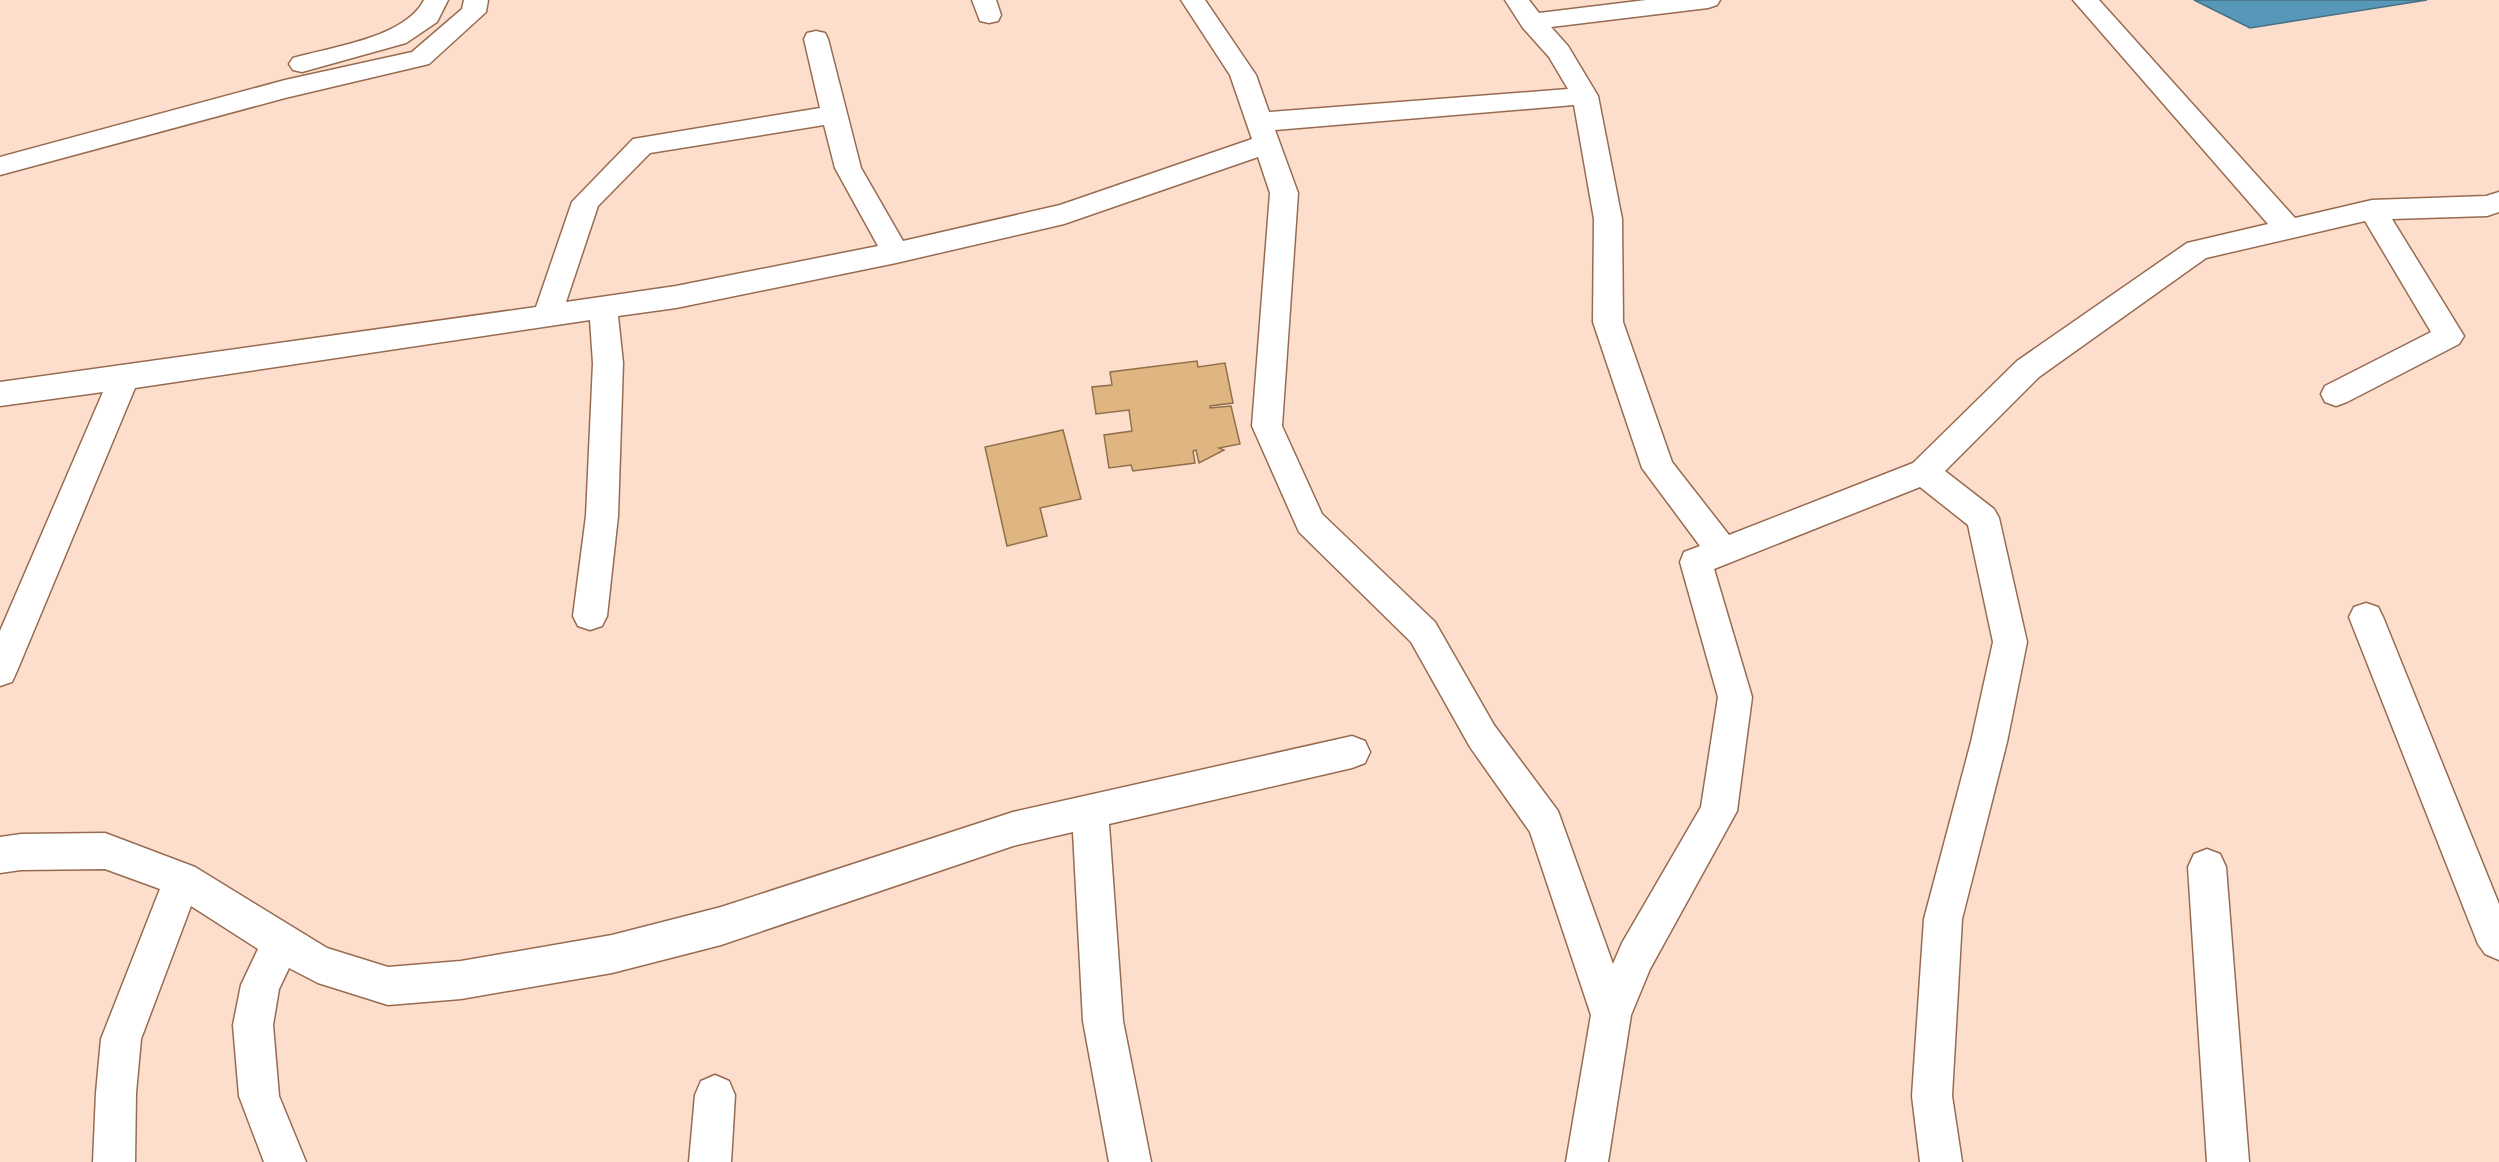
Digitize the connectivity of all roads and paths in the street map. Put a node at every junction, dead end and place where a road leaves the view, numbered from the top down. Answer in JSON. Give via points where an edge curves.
{"nodes":[{"id":1,"x":436,"y":0,"type":"edge"},
{"id":2,"x":476,"y":0,"type":"edge"},
{"id":3,"x":1193,"y":0,"type":"edge"},
{"id":4,"x":1517,"y":0,"type":"edge"},
{"id":5,"x":1708,"y":0,"type":"edge"},
{"id":6,"x":2085,"y":0,"type":"edge"},
{"id":7,"x":1532,"y":22,"type":"junction"},
{"id":8,"x":816,"y":39,"type":"dead end"},
{"id":9,"x":1585,"y":96,"type":"junction"},
{"id":10,"x":834,"y":115,"type":"junction"},
{"id":11,"x":1263,"y":133,"type":"junction"},
{"id":12,"x":0,"y":148,"type":"edge"},
{"id":13,"x":0,"y":166,"type":"edge"},
{"id":14,"x":2499,"y":202,"type":"edge"},
{"id":15,"x":2372,"y":210,"type":"junction"},
{"id":16,"x":2289,"y":229,"type":"junction"},
{"id":17,"x":896,"y":253,"type":"junction"},
{"id":18,"x":603,"y":308,"type":"junction"},
{"id":19,"x":547,"y":316,"type":"junction"},
{"id":20,"x":124,"y":378,"type":"junction"},
{"id":21,"x":0,"y":394,"type":"edge"},
{"id":22,"x":2336,"y":394,"type":"dead end"},
{"id":23,"x":1924,"y":472,"type":"junction"},
{"id":24,"x":1722,"y":551,"type":"junction"},
{"id":25,"x":590,"y":616,"type":"dead end"},
{"id":26,"x":2366,"y":617,"type":"dead end"},
{"id":27,"x":0,"y":671,"type":"edge"},
{"id":28,"x":1352,"y":752,"type":"dead end"},
{"id":29,"x":1090,"y":811,"type":"junction"},
{"id":30,"x":0,"y":855,"type":"edge"},
{"id":31,"x":2207,"y":867,"type":"dead end"},
{"id":32,"x":182,"y":880,"type":"junction"},
{"id":33,"x":2499,"y":941,"type":"edge"},
{"id":34,"x":282,"y":942,"type":"junction"},
{"id":35,"x":1611,"y":1015,"type":"junction"},
{"id":36,"x":715,"y":1095,"type":"dead end"},
{"id":37,"x":114,"y":1162,"type":"edge"},
{"id":38,"x":285,"y":1162,"type":"edge"},
{"id":39,"x":710,"y":1162,"type":"edge"},
{"id":40,"x":1130,"y":1162,"type":"edge"},
{"id":41,"x":1587,"y":1162,"type":"edge"},
{"id":42,"x":1941,"y":1162,"type":"edge"},
{"id":43,"x":2228,"y":1162,"type":"edge"}],
"edges":[{"from":1,"to":12,"type":"street","via":[[428,16],[397,37]]},
{"from":2,"to":13,"type":"street","via":[[474,12],[420,58],[285,89]]},
{"from":3,"to":11,"type":"street","via":[[1243,75]]},
{"from":4,"to":7,"type":"street"},
{"from":5,"to":7,"type":"street"},
{"from":6,"to":16,"type":"street"},
{"from":7,"to":9,"type":"street","via":[[1558,52]]},
{"from":8,"to":10,"type":"street"},
{"from":9,"to":11,"type":"street"},
{"from":9,"to":24,"type":"street","via":[[1608,219],[1608,322],[1658,468]]},
{"from":10,"to":17,"type":"street","via":[[848,168]]},
{"from":10,"to":19,"type":"street","via":[[642,145],[586,202]]},
{"from":11,"to":17,"type":"street","via":[[1064,214]]},
{"from":11,"to":35,"type":"street","via":[[1284,193],[1267,426],[1310,523],[1423,632],[1482,736],[1545,824]]},
{"from":14,"to":15,"type":"street","via":[[2487,206]]},
{"from":15,"to":16,"type":"street"},
{"from":15,"to":22,"type":"street","via":[[2449,336]]},
{"from":16,"to":23,"type":"street","via":[[2197,250],[2028,369]]},
{"from":17,"to":18,"type":"street"},
{"from":18,"to":19,"type":"street"},
{"from":18,"to":25,"type":"street","via":[[608,363],[602,516]]},
{"from":19,"to":20,"type":"street"},
{"from":20,"to":21,"type":"street"},
{"from":20,"to":27,"type":"street"},
{"from":23,"to":24,"type":"street"},
{"from":23,"to":42,"type":"street","via":[[1983,518],[2010,642],[1989,742],[1943,919],[1932,1096]]},
{"from":24,"to":35,"type":"street","via":[[1696,562],[1735,698],[1719,811],[1636,956]]},
{"from":26,"to":33,"type":"street","via":[[2491,932]]},
{"from":28,"to":29,"type":"street"},
{"from":29,"to":34,"type":"street","via":[[1013,829],[722,926],[612,954],[461,980],[388,986],[318,964]]},
{"from":29,"to":40,"type":"street","via":[[1103,1021]]},
{"from":30,"to":32,"type":"street","via":[[105,852]]},
{"from":31,"to":43,"type":"street"},
{"from":32,"to":34,"type":"street"},
{"from":32,"to":37,"type":"street","via":[[121,1040]]},
{"from":34,"to":38,"type":"street","via":[[260,985],[253,1025],[259,1096]]},
{"from":35,"to":41,"type":"street"},
{"from":36,"to":39,"type":"street"}]}
